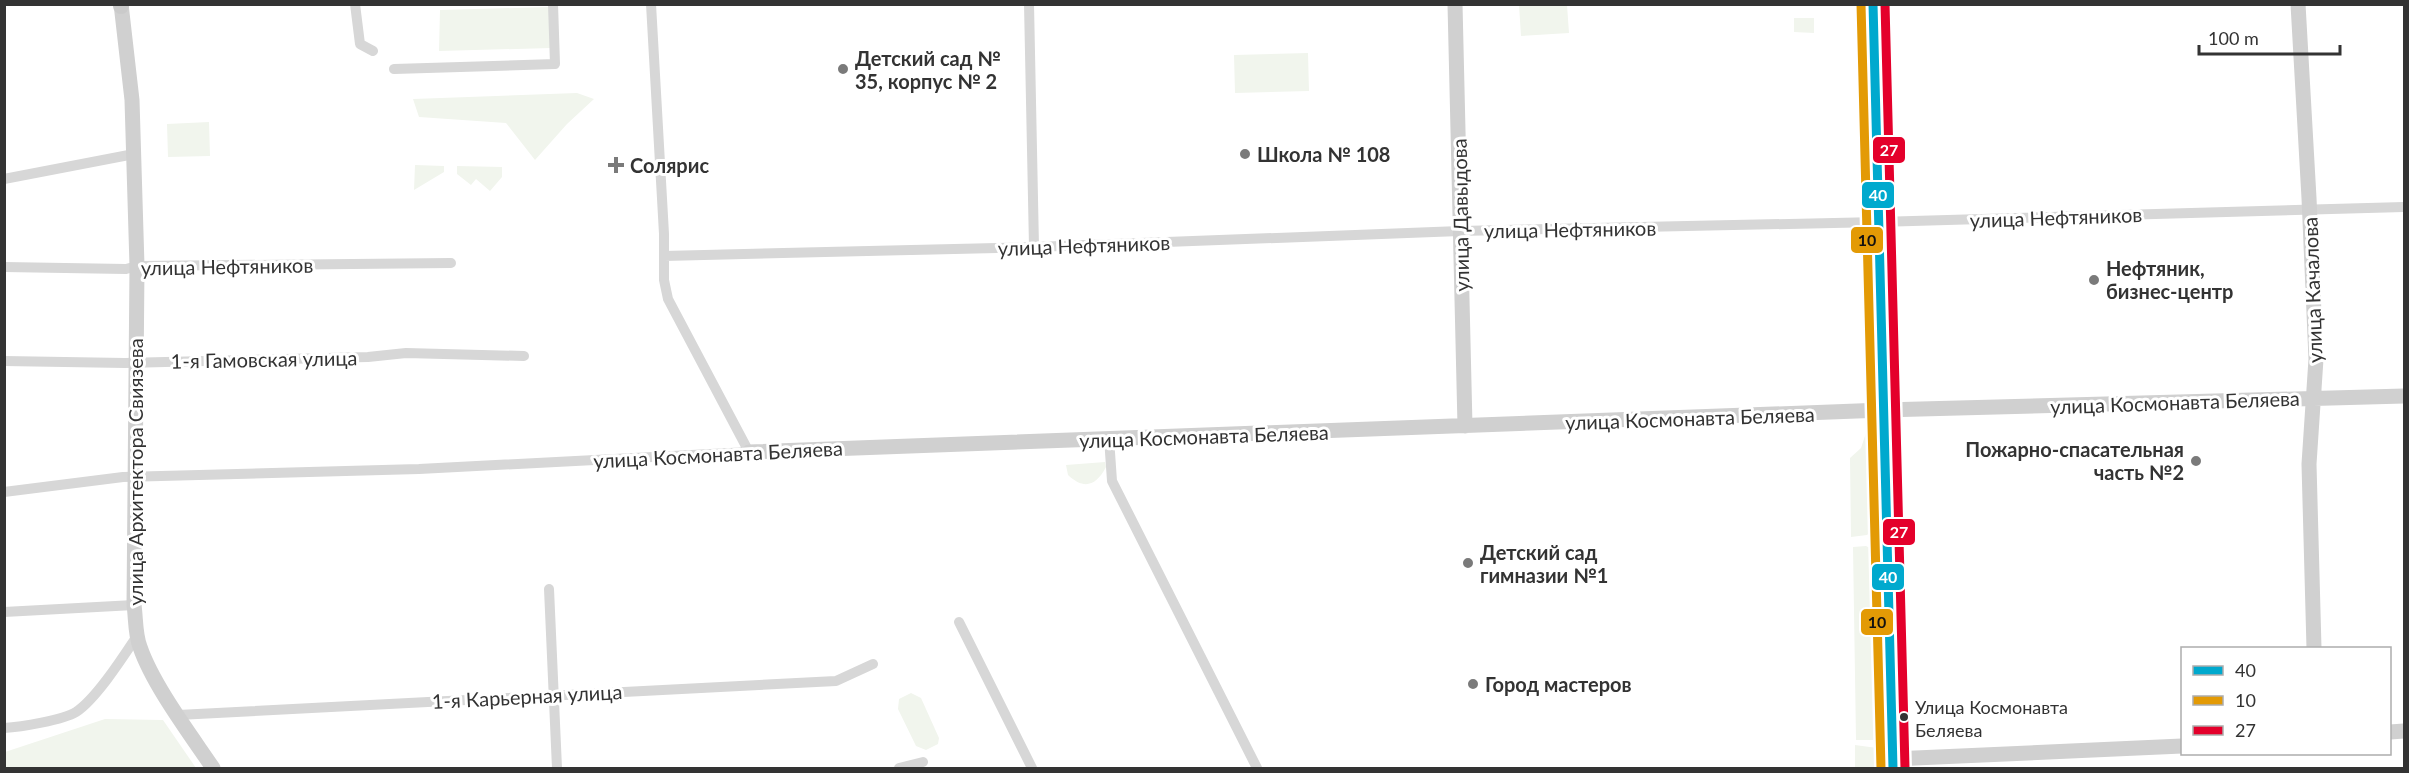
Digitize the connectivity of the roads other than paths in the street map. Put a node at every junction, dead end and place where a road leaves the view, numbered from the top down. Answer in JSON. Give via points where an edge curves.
{"nodes":[{"id":1,"x":354,"y":4,"type":"edge"},
{"id":2,"x":553,"y":4,"type":"edge"},
{"id":3,"x":651,"y":4,"type":"edge"},
{"id":4,"x":1029,"y":4,"type":"edge"},
{"id":5,"x":1455,"y":4,"type":"edge"},
{"id":6,"x":1873,"y":4,"type":"edge"},
{"id":7,"x":2298,"y":4,"type":"edge"},
{"id":8,"x":123,"y":5,"type":"edge"},
{"id":9,"x":373,"y":51,"type":"dead end"},
{"id":10,"x":394,"y":69,"type":"dead end"},
{"id":11,"x":134,"y":154,"type":"junction"},
{"id":12,"x":4,"y":179,"type":"edge"},
{"id":13,"x":2404,"y":207,"type":"edge"},
{"id":14,"x":2310,"y":209,"type":"junction"},
{"id":15,"x":1878,"y":222,"type":"junction"},
{"id":16,"x":1460,"y":231,"type":"junction"},
{"id":17,"x":1034,"y":247,"type":"junction"},
{"id":18,"x":664,"y":256,"type":"junction"},
{"id":19,"x":451,"y":263,"type":"dead end"},
{"id":20,"x":137,"y":266,"type":"junction"},
{"id":21,"x":4,"y":267,"type":"edge"},
{"id":22,"x":524,"y":356,"type":"dead end"},
{"id":23,"x":4,"y":361,"type":"edge"},
{"id":24,"x":135,"y":362,"type":"junction"},
{"id":25,"x":2404,"y":396,"type":"edge"},
{"id":26,"x":2313,"y":399,"type":"junction"},
{"id":27,"x":1883,"y":410,"type":"junction"},
{"id":28,"x":1465,"y":426,"type":"junction"},
{"id":29,"x":1109,"y":438,"type":"junction"},
{"id":30,"x":749,"y":452,"type":"junction"},
{"id":31,"x":134,"y":477,"type":"junction"},
{"id":32,"x":4,"y":492,"type":"edge"},
{"id":33,"x":549,"y":590,"type":"dead end"},
{"id":34,"x":134,"y":605,"type":"junction"},
{"id":35,"x":4,"y":612,"type":"edge"},
{"id":36,"x":959,"y":622,"type":"dead end"},
{"id":37,"x":137,"y":636,"type":"junction"},
{"id":38,"x":2314,"y":647,"type":"edge"},
{"id":39,"x":873,"y":664,"type":"dead end"},
{"id":40,"x":554,"y":694,"type":"junction"},
{"id":41,"x":178,"y":715,"type":"junction"},
{"id":42,"x":4,"y":728,"type":"edge"},
{"id":43,"x":2181,"y":746,"type":"edge"},
{"id":44,"x":923,"y":762,"type":"dead end"},
{"id":45,"x":1893,"y":764,"type":"edge"},
{"id":46,"x":213,"y":768,"type":"edge"},
{"id":47,"x":557,"y":768,"type":"edge"},
{"id":48,"x":899,"y":768,"type":"edge"},
{"id":49,"x":1032,"y":768,"type":"edge"},
{"id":50,"x":1257,"y":768,"type":"edge"}],
"edges":[{"from":1,"to":9,"type":"street","via":[[360,44]]},
{"from":2,"to":10,"type":"street","via":[[555,64]]},
{"from":3,"to":18,"type":"street"},
{"from":4,"to":17,"type":"street"},
{"from":5,"to":16,"type":"street","name":"улица Давыдова"},
{"from":6,"to":15,"type":"street"},
{"from":7,"to":14,"type":"street","name":"улица Качалова"},
{"from":8,"to":11,"type":"street","name":"улица Архитектора Свиязева"},
{"from":11,"to":12,"type":"street"},
{"from":11,"to":20,"type":"street","name":"улица Архитектора Свиязева"},
{"from":13,"to":14,"type":"street","name":"улица Нефтяников"},
{"from":14,"to":15,"type":"street","name":"улица Нефтяников"},
{"from":14,"to":26,"type":"street","name":"улица Качалова","via":[[2316,359]]},
{"from":15,"to":16,"type":"street","name":"улица Нефтяников"},
{"from":15,"to":27,"type":"street"},
{"from":16,"to":17,"type":"street","name":"улица Нефтяников"},
{"from":16,"to":28,"type":"street","name":"улица Давыдова"},
{"from":17,"to":18,"type":"street","name":"улица Нефтяников"},
{"from":18,"to":30,"type":"street","via":[[668,299]]},
{"from":19,"to":20,"type":"street","name":"улица Нефтяников"},
{"from":20,"to":21,"type":"street","name":"улица Нефтяников"},
{"from":20,"to":24,"type":"street","name":"улица Архитектора Свиязева"},
{"from":22,"to":24,"type":"street","name":"1-я Гамовская улица","via":[[406,353]]},
{"from":23,"to":24,"type":"street","name":"1-я Гамовская улица"},
{"from":24,"to":31,"type":"street","name":"улица Архитектора Свиязева"},
{"from":25,"to":26,"type":"street","name":"улица Космонавта Беляева"},
{"from":26,"to":27,"type":"street","name":"улица Космонавта Беляева"},
{"from":26,"to":38,"type":"street","name":"улица Качалова","via":[[2309,464]]},
{"from":27,"to":28,"type":"street","name":"улица Космонавта Беляева"},
{"from":27,"to":45,"type":"street"},
{"from":28,"to":29,"type":"street","name":"улица Космонавта Беляева"},
{"from":29,"to":30,"type":"street","name":"улица Космонавта Беляева"},
{"from":29,"to":50,"type":"street","via":[[1112,482]]},
{"from":30,"to":31,"type":"street","name":"улица Космонавта Беляева","via":[[437,468]]},
{"from":31,"to":32,"type":"street","name":"улица Космонавта Беляева"},
{"from":31,"to":34,"type":"street","name":"улица Архитектора Свиязева"},
{"from":33,"to":40,"type":"street"},
{"from":34,"to":35,"type":"street"},
{"from":34,"to":37,"type":"street","name":"улица Архитектора Свиязева"},
{"from":36,"to":49,"type":"street"},
{"from":37,"to":41,"type":"street","name":"улица Архитектора Свиязева","via":[[154,677]]},
{"from":37,"to":42,"type":"street","via":[[87,704],[74,713]]},
{"from":39,"to":40,"type":"street","name":"1-я Карьерная улица","via":[[836,681]]},
{"from":40,"to":41,"type":"street","name":"1-я Карьерная улица"},
{"from":40,"to":47,"type":"street"},
{"from":41,"to":46,"type":"street","name":"улица Архитектора Свиязева"},
{"from":43,"to":45,"type":"street"},
{"from":44,"to":48,"type":"street"}]}
